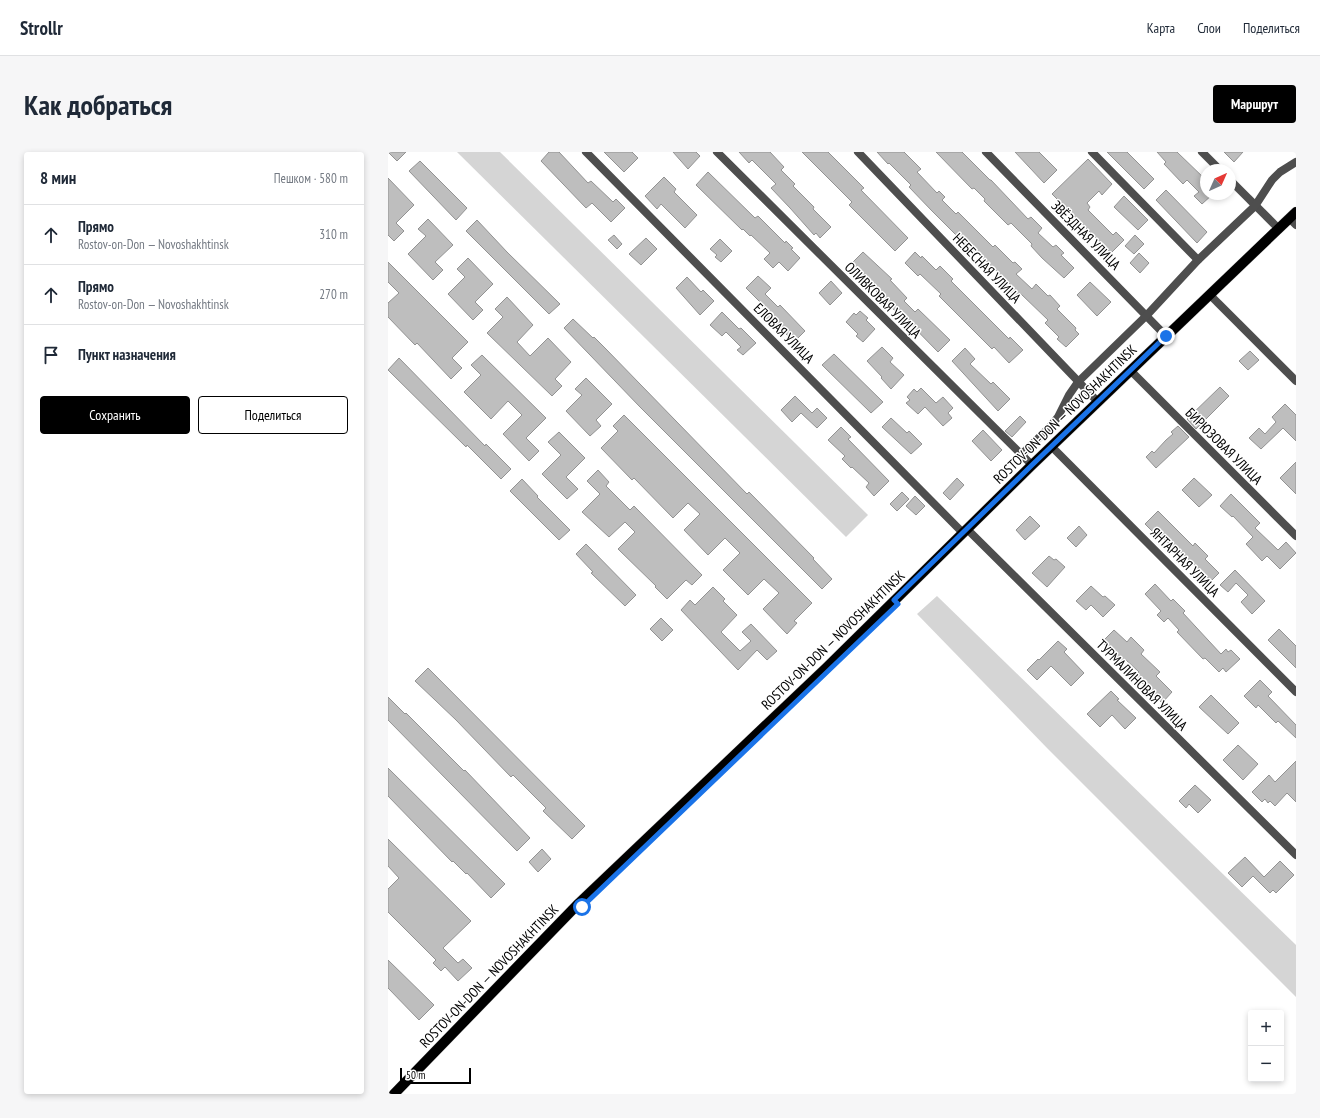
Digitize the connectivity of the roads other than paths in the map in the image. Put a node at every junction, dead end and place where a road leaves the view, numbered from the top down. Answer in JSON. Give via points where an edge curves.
{"nodes":[{"id":1,"x":586,"y":152,"type":"edge"},
{"id":2,"x":717,"y":152,"type":"edge"},
{"id":3,"x":858,"y":152,"type":"edge"},
{"id":4,"x":986,"y":152,"type":"edge"},
{"id":5,"x":1092,"y":152,"type":"edge"},
{"id":6,"x":1202,"y":152,"type":"edge"},
{"id":7,"x":1296,"y":162,"type":"edge"},
{"id":8,"x":1214,"y":164,"type":"edge"},
{"id":9,"x":1236,"y":186,"type":"edge"},
{"id":10,"x":1255,"y":206,"type":"junction"},
{"id":11,"x":1295,"y":219,"type":"edge"},
{"id":12,"x":1279,"y":229,"type":"junction"},
{"id":13,"x":1198,"y":260,"type":"junction"},
{"id":14,"x":1214,"y":298,"type":"junction"},
{"id":15,"x":1147,"y":315,"type":"junction"},
{"id":16,"x":1166,"y":336,"type":"junction"},
{"id":17,"x":1134,"y":374,"type":"junction"},
{"id":18,"x":1296,"y":381,"type":"edge"},
{"id":19,"x":1078,"y":382,"type":"junction"},
{"id":20,"x":1098,"y":402,"type":"junction"},
{"id":21,"x":1056,"y":451,"type":"junction"},
{"id":22,"x":1021,"y":455,"type":"junction"},
{"id":23,"x":1032,"y":465,"type":"junction"},
{"id":24,"x":967,"y":533,"type":"junction"},
{"id":25,"x":1296,"y":536,"type":"edge"},
{"id":26,"x":896,"y":602,"type":"junction"},
{"id":27,"x":1296,"y":692,"type":"edge"},
{"id":28,"x":1296,"y":855,"type":"edge"},
{"id":29,"x":394,"y":1094,"type":"edge"},
{"id":30,"x":401,"y":1094,"type":"edge"}],
"edges":[{"from":1,"to":24,"type":"street","name":"ЕЛОВАЯ УЛИЦА"},
{"from":2,"to":22,"type":"street","name":"ОЛИВКОВАЯ УЛИЦА"},
{"from":3,"to":19,"type":"street","name":"НЕБЕСНАЯ УЛИЦА"},
{"from":4,"to":15,"type":"street","name":"ЗВЁЗДНАЯ УЛИЦА"},
{"from":5,"to":13,"type":"street"},
{"from":6,"to":8,"type":"street"},
{"from":7,"to":10,"type":"street","via":[[1272,180]]},
{"from":9,"to":10,"type":"street"},
{"from":10,"to":12,"type":"street"},
{"from":10,"to":13,"type":"street"},
{"from":11,"to":12,"type":"main road","name":"ROSTOV-ON-DON — NOVOSHAKHTINSK"},
{"from":11,"to":14,"type":"main road","name":"ROSTOV-ON-DON — NOVOSHAKHTINSK"},
{"from":12,"to":16,"type":"main road","name":"ROSTOV-ON-DON — NOVOSHAKHTINSK"},
{"from":13,"to":15,"type":"street"},
{"from":14,"to":17,"type":"main road","name":"ROSTOV-ON-DON — NOVOSHAKHTINSK"},
{"from":14,"to":18,"type":"street"},
{"from":15,"to":16,"type":"street","name":"ЗВЁЗДНАЯ УЛИЦА"},
{"from":15,"to":19,"type":"street"},
{"from":16,"to":20,"type":"main road","name":"ROSTOV-ON-DON — NOVOSHAKHTINSK"},
{"from":17,"to":21,"type":"main road","name":"ROSTOV-ON-DON — NOVOSHAKHTINSK"},
{"from":17,"to":25,"type":"street","name":"БИРЮЗОВАЯ УЛИЦА"},
{"from":19,"to":20,"type":"street","name":"НЕБЕСНАЯ УЛИЦА"},
{"from":19,"to":22,"type":"street","via":[[1058,417]]},
{"from":20,"to":23,"type":"main road","name":"ROSTOV-ON-DON — NOVOSHAKHTINSK"},
{"from":21,"to":24,"type":"main road","name":"ROSTOV-ON-DON — NOVOSHAKHTINSK"},
{"from":21,"to":27,"type":"street","name":"ЯНТАРНАЯ УЛИЦА"},
{"from":22,"to":23,"type":"street","name":"ОЛИВКОВАЯ УЛИЦА"},
{"from":23,"to":24,"type":"main road","name":"ROSTOV-ON-DON — NOVOSHAKHTINSK"},
{"from":24,"to":26,"type":"main road","name":"ROSTOV-ON-DON — NOVOSHAKHTINSK"},
{"from":24,"to":28,"type":"street","name":"ТУРМАЛИНОВАЯ УЛИЦА"},
{"from":26,"to":29,"type":"main road","name":"ROSTOV-ON-DON — NOVOSHAKHTINSK","via":[[579,904]]},
{"from":26,"to":30,"type":"main road","name":"ROSTOV-ON-DON — NOVOSHAKHTINSK","via":[[582,907]]}]}
